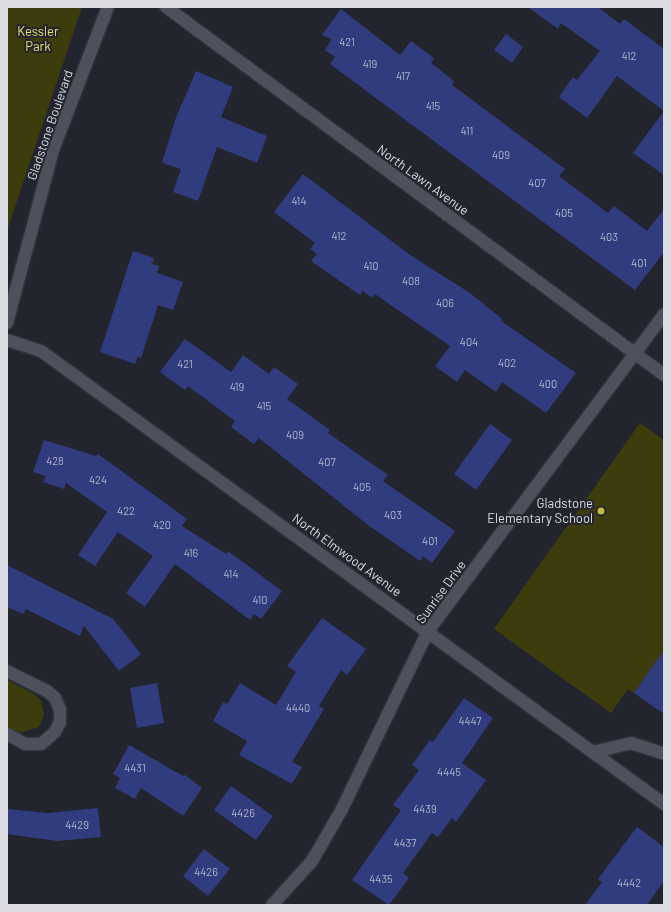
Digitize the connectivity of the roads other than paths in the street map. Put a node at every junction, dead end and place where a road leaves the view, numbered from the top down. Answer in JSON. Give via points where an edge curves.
{"nodes":[{"id":1,"x":108,"y":7,"type":"edge"},
{"id":2,"x":166,"y":7,"type":"edge"},
{"id":3,"x":664,"y":314,"type":"edge"},
{"id":4,"x":7,"y":323,"type":"edge"},
{"id":5,"x":7,"y":340,"type":"edge"},
{"id":6,"x":635,"y":353,"type":"junction"},
{"id":7,"x":664,"y":375,"type":"edge"},
{"id":8,"x":428,"y":631,"type":"junction"},
{"id":9,"x":7,"y":671,"type":"edge"},
{"id":10,"x":7,"y":734,"type":"edge"},
{"id":11,"x":593,"y":752,"type":"junction"},
{"id":12,"x":664,"y":754,"type":"edge"},
{"id":13,"x":664,"y":804,"type":"edge"},
{"id":14,"x":272,"y":905,"type":"edge"}],
"edges":[{"from":1,"to":4,"type":"street","name":"Gladstone Boulevard","via":[[53,150]]},
{"from":2,"to":6,"type":"street","name":"North Lawn Avenue"},
{"from":3,"to":6,"type":"street","name":"Sunrise Drive"},
{"from":5,"to":8,"type":"street","name":"North Elmwood Avenue","via":[[41,351]]},
{"from":6,"to":7,"type":"street","name":"North Lawn Avenue"},
{"from":6,"to":8,"type":"street","name":"Sunrise Drive"},
{"from":8,"to":11,"type":"street","name":"North Elmwood Avenue"},
{"from":8,"to":14,"type":"street","name":"Sunrise Drive","via":[[334,822],[312,860]]},
{"from":9,"to":10,"type":"street","via":[[56,698],[60,722],[55,732],[41,744],[25,744]]},
{"from":11,"to":12,"type":"street","via":[[630,743]]},
{"from":11,"to":13,"type":"street","name":"North Elmwood Avenue"}]}
